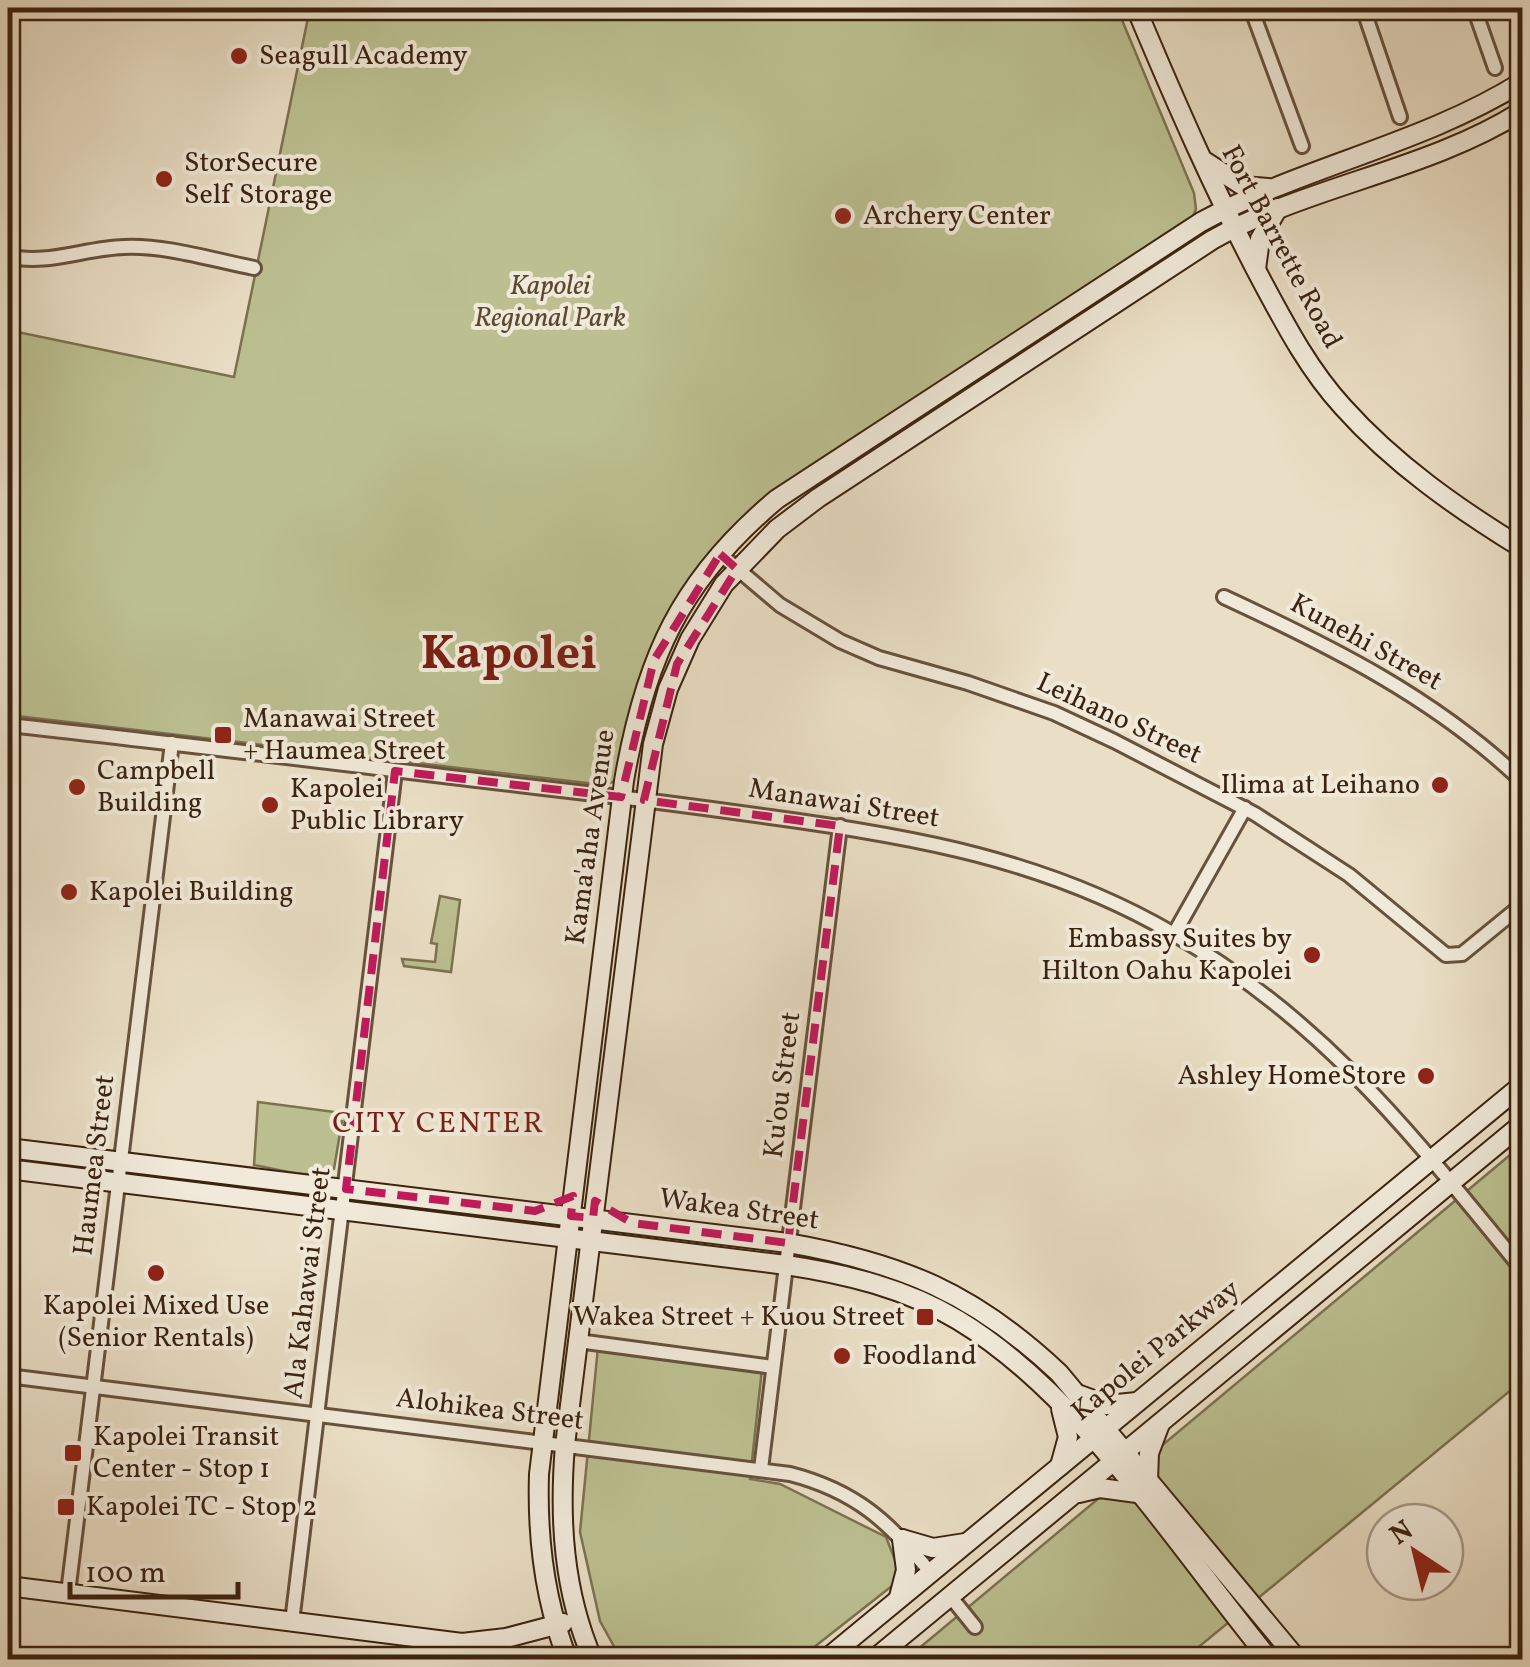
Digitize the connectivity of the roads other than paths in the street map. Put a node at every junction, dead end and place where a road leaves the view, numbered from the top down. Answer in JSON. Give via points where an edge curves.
{"nodes":[{"id":1,"x":1136,"y":8,"type":"edge"},
{"id":2,"x":1251,"y":8,"type":"edge"},
{"id":3,"x":1362,"y":8,"type":"edge"},
{"id":4,"x":1474,"y":8,"type":"edge"},
{"id":5,"x":1495,"y":68,"type":"dead end"},
{"id":6,"x":1522,"y":82,"type":"edge"},
{"id":7,"x":1522,"y":111,"type":"edge"},
{"id":8,"x":1400,"y":117,"type":"dead end"},
{"id":9,"x":1302,"y":146,"type":"dead end"},
{"id":10,"x":1202,"y":158,"type":"junction"},
{"id":11,"x":1268,"y":188,"type":"junction"},
{"id":12,"x":1278,"y":208,"type":"junction"},
{"id":13,"x":1224,"y":210,"type":"junction"},
{"id":14,"x":1234,"y":228,"type":"junction"},
{"id":15,"x":8,"y":256,"type":"edge"},
{"id":16,"x":254,"y":268,"type":"dead end"},
{"id":17,"x":1256,"y":269,"type":"junction"},
{"id":18,"x":1522,"y":548,"type":"edge"},
{"id":19,"x":720,"y":554,"type":"junction"},
{"id":20,"x":737,"y":569,"type":"junction"},
{"id":21,"x":1224,"y":597,"type":"dead end"},
{"id":22,"x":8,"y":725,"type":"edge"},
{"id":23,"x":172,"y":743,"type":"junction"},
{"id":24,"x":395,"y":771,"type":"junction"},
{"id":25,"x":1522,"y":781,"type":"edge"},
{"id":26,"x":622,"y":797,"type":"junction"},
{"id":27,"x":644,"y":800,"type":"junction"},
{"id":28,"x":1244,"y":808,"type":"junction"},
{"id":29,"x":840,"y":826,"type":"junction"},
{"id":30,"x":1522,"y":904,"type":"edge"},
{"id":31,"x":1174,"y":934,"type":"junction"},
{"id":32,"x":1522,"y":1086,"type":"edge"},
{"id":33,"x":1522,"y":1124,"type":"edge"},
{"id":34,"x":8,"y":1148,"type":"edge"},
{"id":35,"x":1433,"y":1159,"type":"junction"},
{"id":36,"x":120,"y":1161,"type":"junction"},
{"id":37,"x":8,"y":1168,"type":"edge"},
{"id":38,"x":576,"y":1175,"type":"junction"},
{"id":39,"x":118,"y":1182,"type":"junction"},
{"id":40,"x":1452,"y":1182,"type":"junction"},
{"id":41,"x":597,"y":1184,"type":"junction"},
{"id":42,"x":346,"y":1188,"type":"junction"},
{"id":43,"x":342,"y":1210,"type":"junction"},
{"id":44,"x":535,"y":1212,"type":"junction"},
{"id":45,"x":571,"y":1216,"type":"junction"},
{"id":46,"x":593,"y":1218,"type":"junction"},
{"id":47,"x":632,"y":1223,"type":"junction"},
{"id":48,"x":532,"y":1234,"type":"junction"},
{"id":49,"x":568,"y":1238,"type":"junction"},
{"id":50,"x":590,"y":1240,"type":"junction"},
{"id":51,"x":788,"y":1244,"type":"junction"},
{"id":52,"x":633,"y":1245,"type":"junction"},
{"id":53,"x":786,"y":1265,"type":"junction"},
{"id":54,"x":1522,"y":1269,"type":"edge"},
{"id":55,"x":564,"y":1274,"type":"junction"},
{"id":56,"x":585,"y":1282,"type":"junction"},
{"id":57,"x":578,"y":1341,"type":"junction"},
{"id":58,"x":773,"y":1366,"type":"junction"},
{"id":59,"x":8,"y":1376,"type":"edge"},
{"id":60,"x":92,"y":1388,"type":"junction"},
{"id":61,"x":1080,"y":1395,"type":"junction"},
{"id":62,"x":1058,"y":1402,"type":"junction"},
{"id":63,"x":1138,"y":1402,"type":"junction"},
{"id":64,"x":317,"y":1414,"type":"junction"},
{"id":65,"x":1161,"y":1423,"type":"junction"},
{"id":66,"x":1099,"y":1434,"type":"junction"},
{"id":67,"x":542,"y":1442,"type":"junction"},
{"id":68,"x":565,"y":1445,"type":"junction"},
{"id":69,"x":1119,"y":1457,"type":"junction"},
{"id":70,"x":1060,"y":1466,"type":"junction"},
{"id":71,"x":761,"y":1468,"type":"junction"},
{"id":72,"x":1144,"y":1489,"type":"junction"},
{"id":73,"x":1074,"y":1494,"type":"junction"},
{"id":74,"x":902,"y":1539,"type":"junction"},
{"id":75,"x":968,"y":1542,"type":"junction"},
{"id":76,"x":930,"y":1573,"type":"junction"},
{"id":77,"x":8,"y":1586,"type":"edge"},
{"id":78,"x":68,"y":1593,"type":"junction"},
{"id":79,"x":950,"y":1596,"type":"junction"},
{"id":80,"x":899,"y":1599,"type":"junction"},
{"id":81,"x":578,"y":1619,"type":"junction"},
{"id":82,"x":292,"y":1622,"type":"junction"},
{"id":83,"x":556,"y":1626,"type":"junction"},
{"id":84,"x":976,"y":1628,"type":"dead end"},
{"id":85,"x":568,"y":1660,"type":"edge"},
{"id":86,"x":594,"y":1660,"type":"edge"},
{"id":87,"x":826,"y":1660,"type":"edge"},
{"id":88,"x":873,"y":1660,"type":"edge"},
{"id":89,"x":1270,"y":1660,"type":"edge"},
{"id":90,"x":1298,"y":1660,"type":"edge"}],
"edges":[{"from":1,"to":10,"type":"street","name":"Fort Barrette Road"},
{"from":2,"to":9,"type":"street"},
{"from":3,"to":8,"type":"street"},
{"from":4,"to":5,"type":"street"},
{"from":6,"to":11,"type":"street","name":"Kama'aha Avenue","via":[[1457,118]]},
{"from":7,"to":12,"type":"street","name":"Kama'aha Avenue","via":[[1466,140]]},
{"from":10,"to":11,"type":"street","via":[[1243,186]]},
{"from":10,"to":13,"type":"street","name":"Fort Barrette Road"},
{"from":11,"to":13,"type":"street","name":"Kama'aha Avenue"},
{"from":12,"to":14,"type":"street","name":"Kama'aha Avenue"},
{"from":12,"to":17,"type":"street","via":[[1260,239]]},
{"from":13,"to":14,"type":"street","name":"Fort Barrette Road"},
{"from":13,"to":19,"type":"street","name":"Kama'aha Avenue","via":[[797,483]]},
{"from":14,"to":17,"type":"street","name":"Fort Barrette Road"},
{"from":14,"to":20,"type":"street","name":"Kama'aha Avenue","via":[[818,498]]},
{"from":15,"to":16,"type":"street","via":[[142,247]]},
{"from":17,"to":18,"type":"street","name":"Fort Barrette Road","via":[[1295,342],[1342,406],[1458,508]]},
{"from":19,"to":20,"type":"street","name":"Leihano Street"},
{"from":19,"to":26,"type":"street","name":"Kama'aha Avenue","via":[[654,660],[637,710]]},
{"from":20,"to":27,"type":"street","name":"Kama'aha Avenue","via":[[677,664],[658,717]]},
{"from":20,"to":28,"type":"street","name":"Leihano Street","via":[[840,642],[1054,713]]},
{"from":21,"to":25,"type":"street","name":"Kunehi Street","via":[[1390,679]]},
{"from":22,"to":23,"type":"street","name":"Manawai Street"},
{"from":23,"to":24,"type":"street","name":"Manawai Street"},
{"from":23,"to":36,"type":"street","name":"Haumea Street"},
{"from":24,"to":26,"type":"street","name":"Manawai Street"},
{"from":24,"to":42,"type":"street","name":"Ala Kahawai Street"},
{"from":26,"to":27,"type":"street","name":"Manawai Street"},
{"from":26,"to":38,"type":"street","name":"Kama'aha Avenue"},
{"from":27,"to":29,"type":"street","name":"Manawai Street"},
{"from":27,"to":41,"type":"street","name":"Kama'aha Avenue"},
{"from":28,"to":30,"type":"street","name":"Leihano Street","via":[[1349,875],[1446,955],[1462,954]]},
{"from":28,"to":31,"type":"street"},
{"from":29,"to":31,"type":"street","name":"Manawai Street","via":[[1017,864],[1090,891]]},
{"from":29,"to":51,"type":"street","name":"Ku'ou Street"},
{"from":31,"to":35,"type":"street","name":"Manawai Street","via":[[1306,1026]]},
{"from":32,"to":35,"type":"street","name":"Kapolei Parkway"},
{"from":33,"to":40,"type":"street","name":"Kapolei Parkway"},
{"from":34,"to":36,"type":"street","name":"Wakea Street"},
{"from":35,"to":40,"type":"street","name":"Manawai Street"},
{"from":35,"to":63,"type":"street","name":"Kapolei Parkway"},
{"from":36,"to":39,"type":"street","name":"Haumea Street"},
{"from":36,"to":42,"type":"street","name":"Wakea Street"},
{"from":37,"to":39,"type":"street","name":"Wakea Street"},
{"from":38,"to":44,"type":"street","via":[[557,1200]]},
{"from":38,"to":45,"type":"street","name":"Kama'aha Avenue"},
{"from":39,"to":43,"type":"street","name":"Wakea Street"},
{"from":39,"to":60,"type":"street","name":"Haumea Street"},
{"from":40,"to":54,"type":"street","name":"Manawai Street"},
{"from":40,"to":65,"type":"street","name":"Kapolei Parkway"},
{"from":41,"to":46,"type":"street","name":"Kama'aha Avenue"},
{"from":41,"to":47,"type":"street","via":[[610,1207]]},
{"from":42,"to":43,"type":"street","name":"Ala Kahawai Street"},
{"from":42,"to":44,"type":"street","name":"Wakea Street"},
{"from":43,"to":48,"type":"street","name":"Wakea Street"},
{"from":43,"to":64,"type":"street","name":"Ala Kahawai Street"},
{"from":44,"to":45,"type":"street","name":"Wakea Street"},
{"from":45,"to":46,"type":"street","name":"Wakea Street"},
{"from":45,"to":49,"type":"street","name":"Kama'aha Avenue"},
{"from":46,"to":47,"type":"street","name":"Wakea Street"},
{"from":46,"to":50,"type":"street","name":"Kama'aha Avenue"},
{"from":47,"to":51,"type":"street","name":"Wakea Street"},
{"from":48,"to":49,"type":"street","name":"Wakea Street"},
{"from":48,"to":55,"type":"street"},
{"from":49,"to":50,"type":"street","name":"Wakea Street"},
{"from":49,"to":55,"type":"street","name":"Kama'aha Avenue"},
{"from":50,"to":52,"type":"street","name":"Wakea Street"},
{"from":50,"to":56,"type":"street","name":"Kama'aha Avenue"},
{"from":51,"to":53,"type":"street","name":"Ku'ou Street"},
{"from":51,"to":61,"type":"street","name":"Wakea Street","via":[[856,1256],[936,1284],[1023,1340]]},
{"from":52,"to":53,"type":"street","name":"Wakea Street"},
{"from":52,"to":56,"type":"street","via":[[604,1256]]},
{"from":53,"to":58,"type":"street","name":"Ku'ou Street"},
{"from":53,"to":62,"type":"street","name":"Wakea Street","via":[[877,1284],[939,1310],[1006,1353]]},
{"from":55,"to":67,"type":"street","name":"Kama'aha Avenue"},
{"from":56,"to":57,"type":"street","name":"Kama'aha Avenue"},
{"from":57,"to":58,"type":"street"},
{"from":57,"to":68,"type":"street","name":"Kama'aha Avenue"},
{"from":58,"to":71,"type":"street","name":"Ku'ou Street"},
{"from":59,"to":60,"type":"street","name":"Alohikea Street"},
{"from":60,"to":64,"type":"street","name":"Alohikea Street"},
{"from":60,"to":78,"type":"street","name":"Haumea Street"},
{"from":61,"to":63,"type":"street","via":[[1108,1405]]},
{"from":61,"to":66,"type":"street","name":"Wakea Street"},
{"from":62,"to":66,"type":"street","name":"Wakea Street"},
{"from":62,"to":70,"type":"street","via":[[1068,1437]]},
{"from":63,"to":66,"type":"street","name":"Kapolei Parkway"},
{"from":64,"to":67,"type":"street","name":"Alohikea Street"},
{"from":64,"to":82,"type":"street","name":"Ala Kahawai Street"},
{"from":65,"to":69,"type":"street","name":"Kapolei Parkway"},
{"from":65,"to":72,"type":"street"},
{"from":66,"to":69,"type":"street","name":"Wakea Street"},
{"from":66,"to":70,"type":"street","name":"Kapolei Parkway"},
{"from":67,"to":68,"type":"street","name":"Alohikea Street"},
{"from":67,"to":83,"type":"street","name":"Kama'aha Avenue","via":[[540,1544]]},
{"from":68,"to":71,"type":"street","name":"Alohikea Street"},
{"from":68,"to":81,"type":"street","name":"Kama'aha Avenue","via":[[564,1545]]},
{"from":69,"to":72,"type":"street","name":"Wakea Street"},
{"from":69,"to":73,"type":"street","name":"Kapolei Parkway"},
{"from":70,"to":75,"type":"street","name":"Kapolei Parkway"},
{"from":71,"to":74,"type":"street","name":"Alohikea Street","via":[[844,1492]]},
{"from":72,"to":73,"type":"street"},
{"from":72,"to":89,"type":"street","name":"Wakea Street"},
{"from":72,"to":90,"type":"street","name":"Wakea Street"},
{"from":73,"to":79,"type":"street","name":"Kapolei Parkway"},
{"from":74,"to":75,"type":"street","via":[[933,1548]]},
{"from":74,"to":76,"type":"street","name":"Alohikea Street"},
{"from":74,"to":80,"type":"street","via":[[906,1570]]},
{"from":75,"to":76,"type":"street","name":"Kapolei Parkway"},
{"from":76,"to":79,"type":"street"},
{"from":76,"to":80,"type":"street","name":"Kapolei Parkway"},
{"from":77,"to":78,"type":"street"},
{"from":78,"to":82,"type":"street"},
{"from":79,"to":84,"type":"street"},
{"from":79,"to":88,"type":"street","name":"Kapolei Parkway"},
{"from":80,"to":87,"type":"street","name":"Kapolei Parkway"},
{"from":81,"to":83,"type":"street"},
{"from":81,"to":86,"type":"street","name":"Kama'aha Avenue"},
{"from":82,"to":83,"type":"street","via":[[462,1643]]},
{"from":83,"to":85,"type":"street","name":"Kama'aha Avenue"}]}
